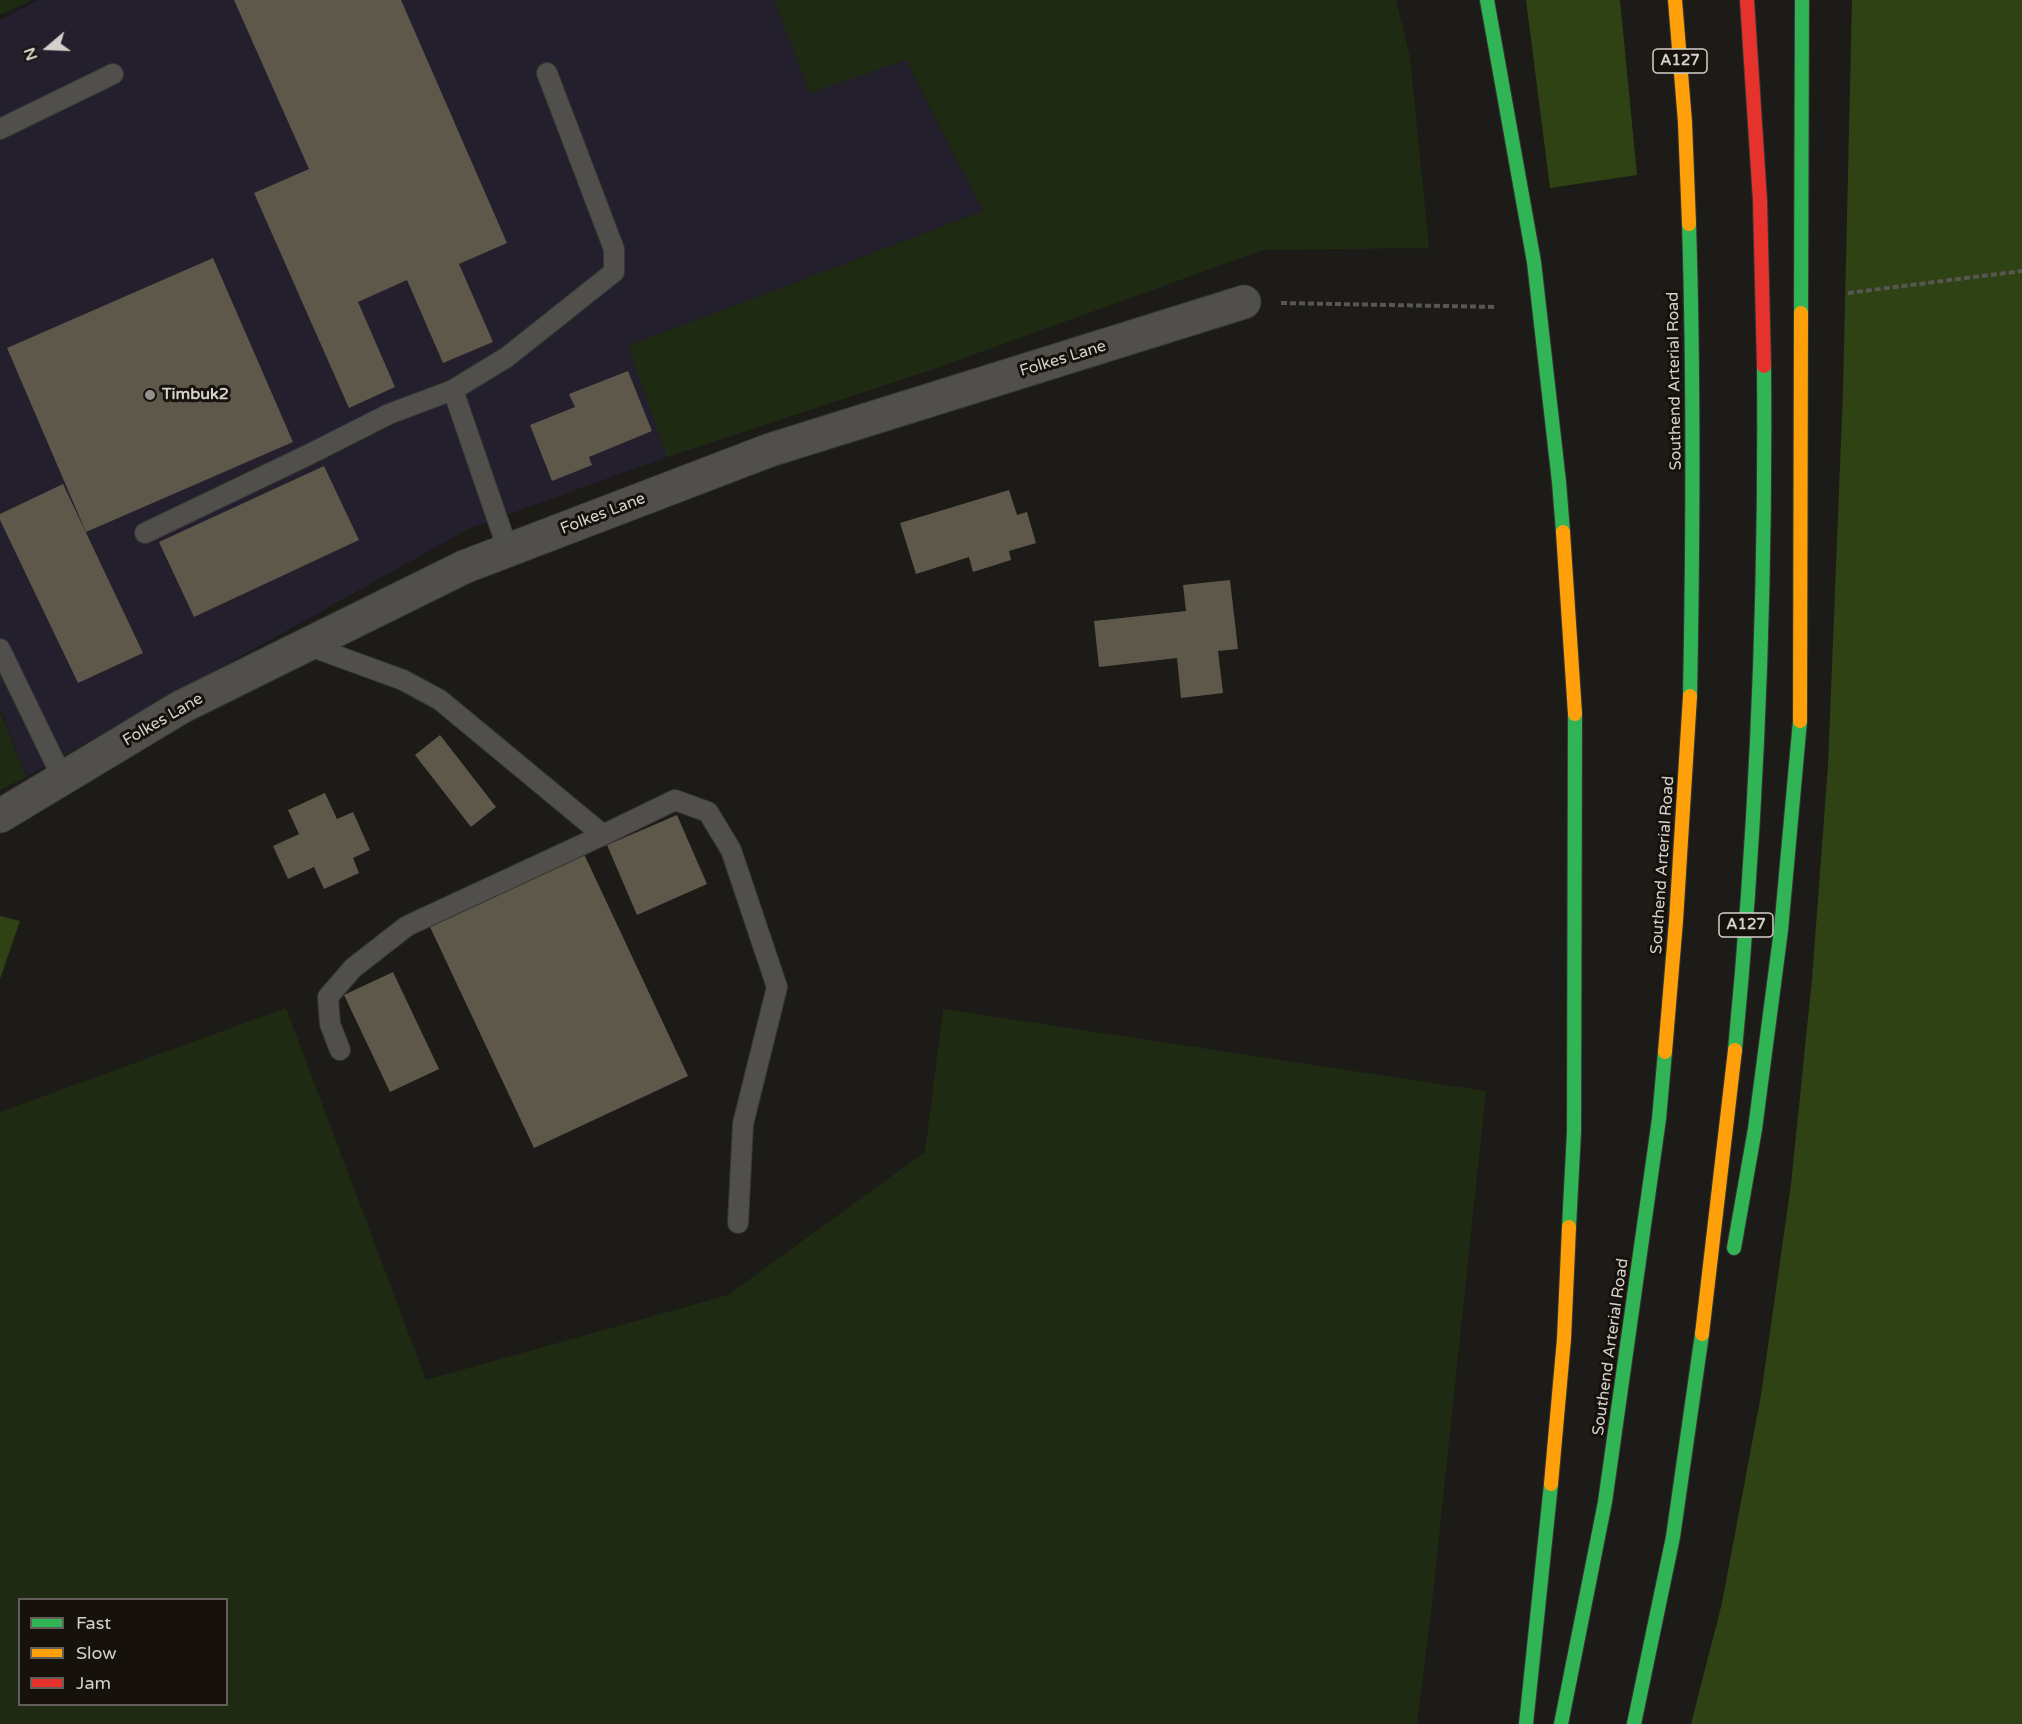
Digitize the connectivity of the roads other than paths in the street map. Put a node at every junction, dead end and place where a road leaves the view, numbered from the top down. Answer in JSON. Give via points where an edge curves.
{"nodes":[{"id":1,"x":1487,"y":0,"type":"edge"},
{"id":2,"x":1675,"y":0,"type":"edge"},
{"id":3,"x":1747,"y":0,"type":"edge"},
{"id":4,"x":1802,"y":0,"type":"edge"},
{"id":5,"x":547,"y":73,"type":"dead end"},
{"id":6,"x":113,"y":74,"type":"dead end"},
{"id":7,"x":0,"y":129,"type":"edge"},
{"id":8,"x":1244,"y":302,"type":"road end"},
{"id":9,"x":453,"y":390,"type":"junction"},
{"id":10,"x":145,"y":533,"type":"dead end"},
{"id":11,"x":508,"y":550,"type":"junction"},
{"id":12,"x":307,"y":645,"type":"junction"},
{"id":13,"x":0,"y":649,"type":"edge"},
{"id":14,"x":63,"y":779,"type":"junction"},
{"id":15,"x":0,"y":816,"type":"edge"},
{"id":16,"x":603,"y":835,"type":"junction"},
{"id":17,"x":340,"y":1050,"type":"dead end"},
{"id":18,"x":738,"y":1223,"type":"dead end"},
{"id":19,"x":1732,"y":1258,"type":"dead end"},
{"id":20,"x":1712,"y":1363,"type":"dead end"},
{"id":21,"x":1676,"y":1515,"type":"junction"},
{"id":22,"x":1526,"y":1724,"type":"edge"},
{"id":23,"x":1561,"y":1724,"type":"edge"},
{"id":24,"x":1634,"y":1724,"type":"edge"}],
"edges":[{"from":1,"to":22,"type":"highway","via":[[1534,262],[1559,482],[1575,700],[1574,1132],[1564,1339]]},
{"from":2,"to":23,"type":"highway","name":"Southend Arterial Road","number":"A127","via":[[1685,122],[1692,320],[1694,523],[1690,718],[1659,1119],[1605,1502]]},
{"from":3,"to":21,"type":"highway","number":"A127","via":[[1764,319],[1765,524],[1759,722],[1728,1126]]},
{"from":4,"to":19,"type":"highway","via":[[1800,725],[1781,930],[1755,1129]]},
{"from":5,"to":9,"type":"lane","via":[[614,249],[614,272],[507,357]]},
{"from":6,"to":7,"type":"lane"},
{"from":8,"to":11,"type":"street","name":"Folkes Lane","via":[[770,450]]},
{"from":9,"to":10,"type":"lane","via":[[389,414]]},
{"from":9,"to":11,"type":"lane"},
{"from":11,"to":12,"type":"street","name":"Folkes Lane","via":[[464,567]]},
{"from":12,"to":14,"type":"street","name":"Folkes Lane","via":[[182,707]]},
{"from":12,"to":16,"type":"lane","via":[[403,680],[440,700]]},
{"from":13,"to":14,"type":"lane"},
{"from":14,"to":15,"type":"street","name":"Folkes Lane"},
{"from":16,"to":17,"type":"lane","via":[[407,926],[353,968],[328,997],[330,1024]]},
{"from":16,"to":18,"type":"lane","via":[[675,800],[708,812],[731,850],[777,987],[743,1124]]},
{"from":20,"to":21,"type":"highway"},
{"from":21,"to":24,"type":"highway","number":"A127"}]}
